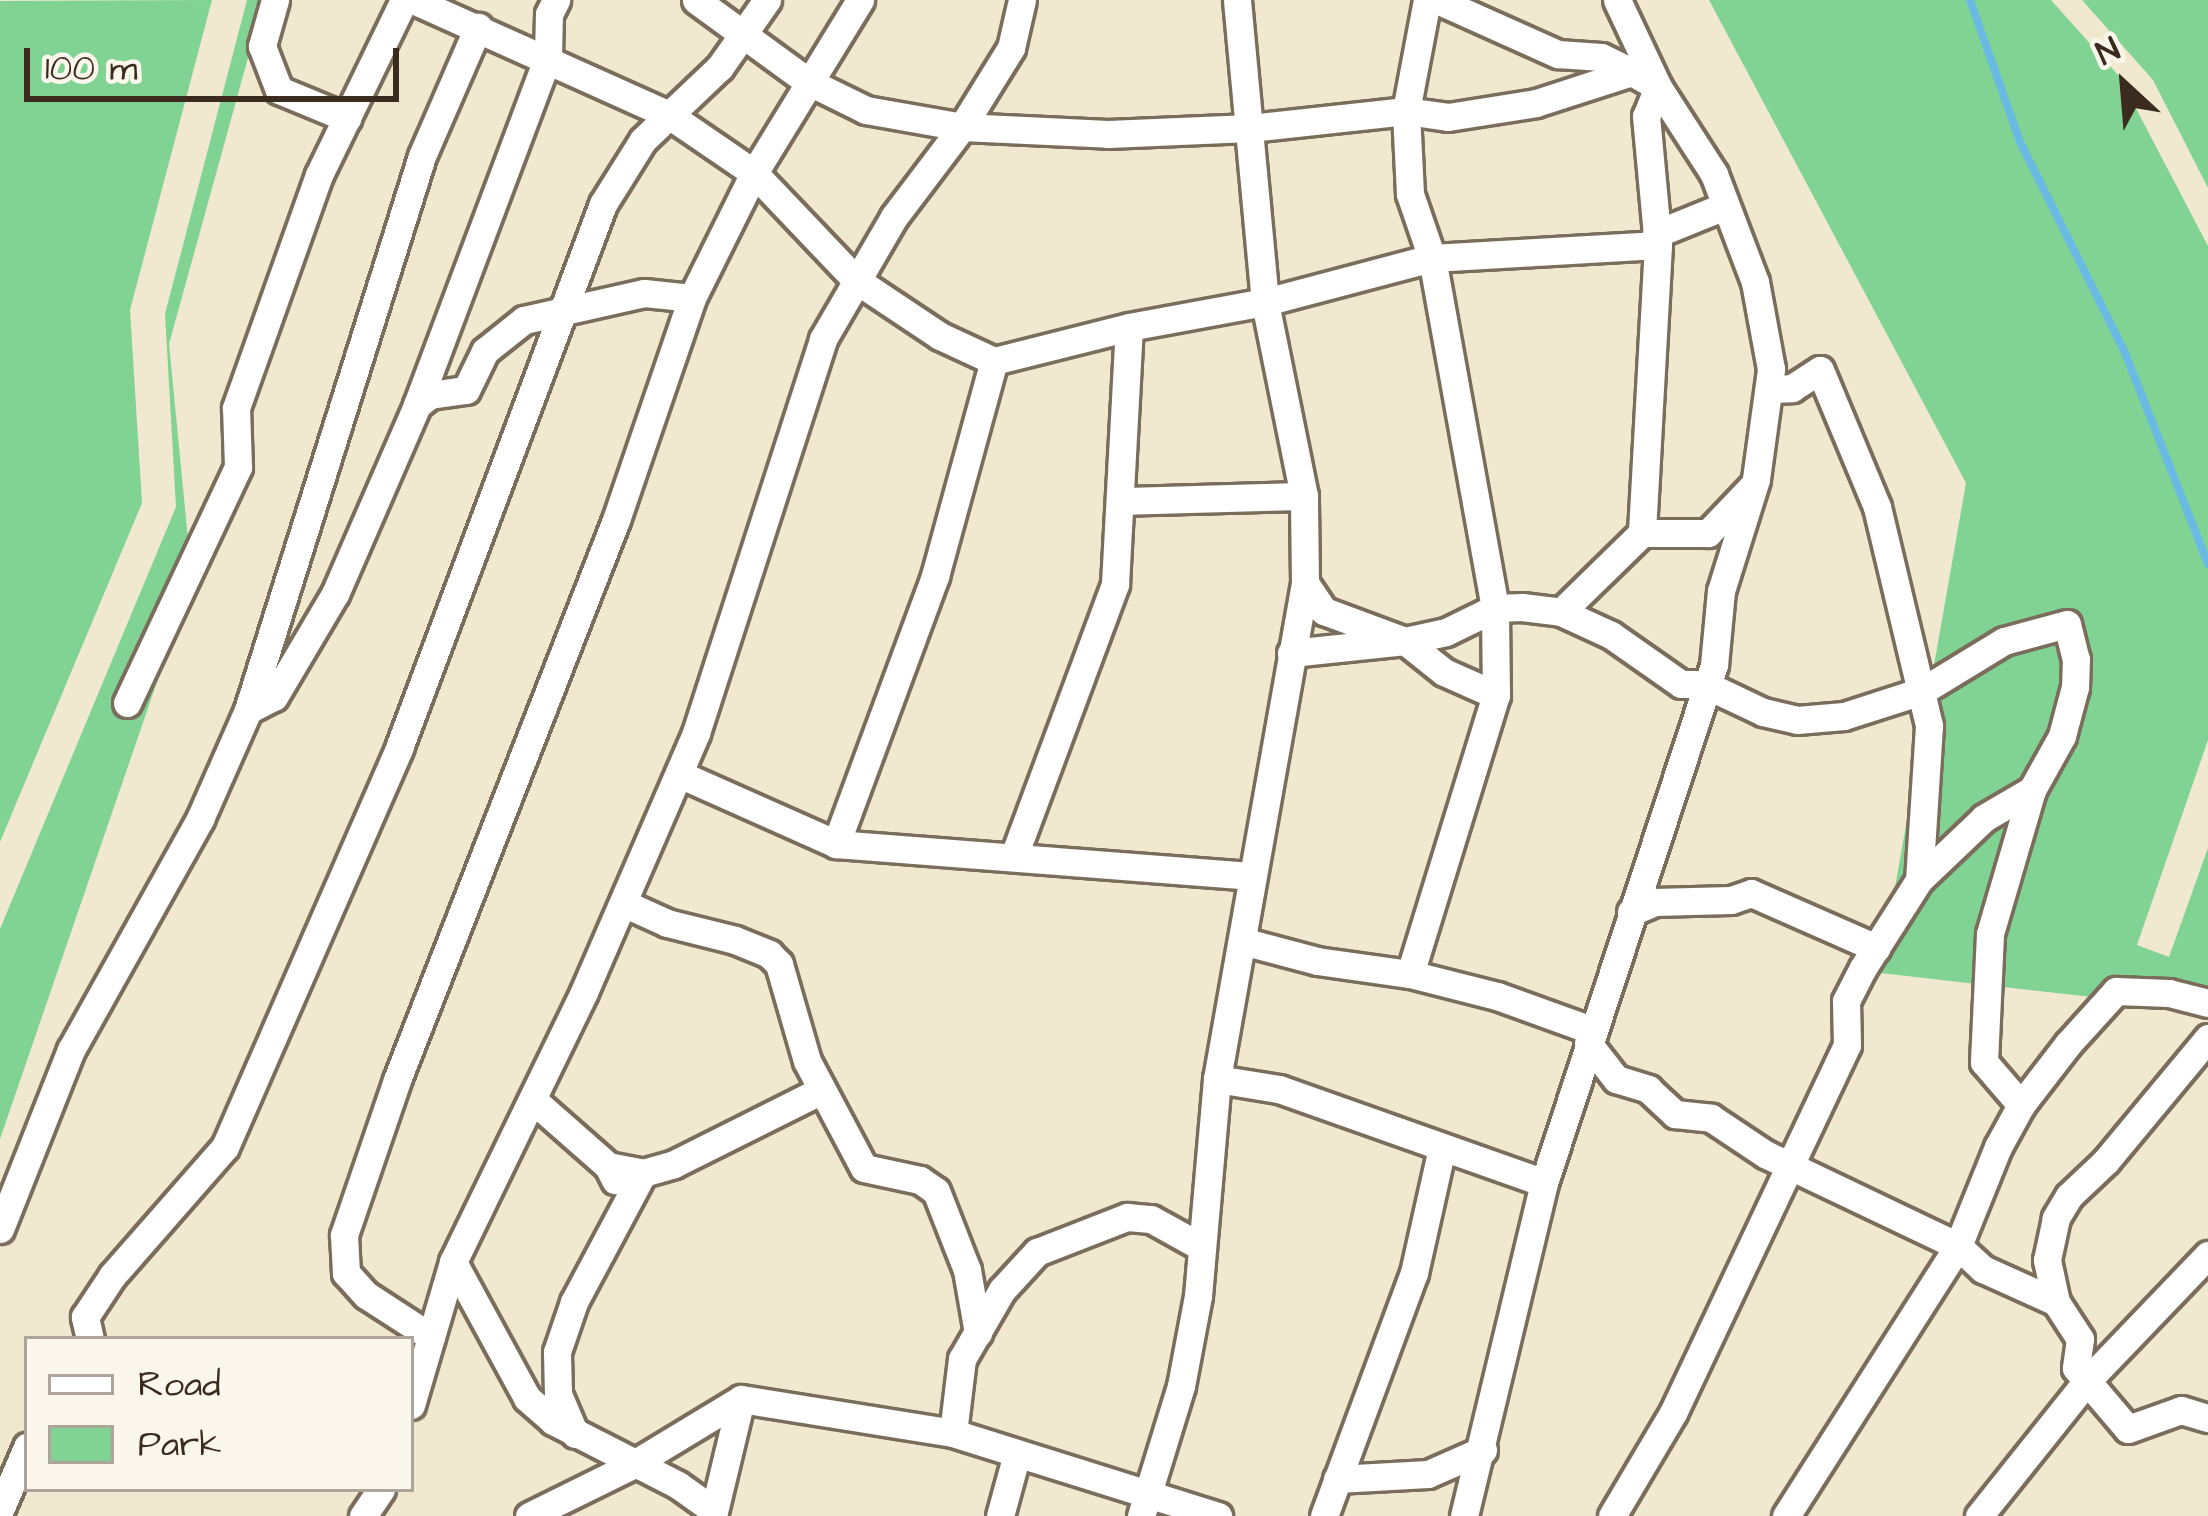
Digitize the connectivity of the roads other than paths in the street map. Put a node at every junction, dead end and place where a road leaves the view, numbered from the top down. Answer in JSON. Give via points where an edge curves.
{"nodes":[{"id":1,"x":275,"y":0,"type":"edge"},
{"id":2,"x":404,"y":0,"type":"edge"},
{"id":3,"x":413,"y":0,"type":"edge"},
{"id":4,"x":556,"y":0,"type":"edge"},
{"id":5,"x":696,"y":0,"type":"edge"},
{"id":6,"x":767,"y":0,"type":"edge"},
{"id":7,"x":860,"y":0,"type":"edge"},
{"id":8,"x":1022,"y":0,"type":"edge"},
{"id":9,"x":1237,"y":0,"type":"edge"},
{"id":10,"x":1427,"y":0,"type":"edge"},
{"id":11,"x":1437,"y":0,"type":"edge"},
{"id":12,"x":1617,"y":0,"type":"edge"},
{"id":13,"x":478,"y":27,"type":"junction"},
{"id":14,"x":746,"y":38,"type":"junction"},
{"id":15,"x":548,"y":57,"type":"junction"},
{"id":16,"x":1632,"y":72,"type":"junction"},
{"id":17,"x":807,"y":81,"type":"junction"},
{"id":18,"x":1658,"y":87,"type":"junction"},
{"id":19,"x":1406,"y":111,"type":"junction"},
{"id":20,"x":669,"y":116,"type":"junction"},
{"id":21,"x":347,"y":118,"type":"junction"},
{"id":22,"x":962,"y":127,"type":"junction"},
{"id":23,"x":1250,"y":128,"type":"junction"},
{"id":24,"x":754,"y":172,"type":"junction"},
{"id":25,"x":1725,"y":206,"type":"junction"},
{"id":26,"x":1657,"y":240,"type":"junction"},
{"id":27,"x":1432,"y":258,"type":"junction"},
{"id":28,"x":856,"y":280,"type":"junction"},
{"id":29,"x":692,"y":298,"type":"junction"},
{"id":30,"x":1265,"y":302,"type":"junction"},
{"id":31,"x":568,"y":306,"type":"junction"},
{"id":32,"x":1129,"y":327,"type":"junction"},
{"id":33,"x":994,"y":361,"type":"junction"},
{"id":34,"x":1769,"y":389,"type":"junction"},
{"id":35,"x":417,"y":405,"type":"junction"},
{"id":36,"x":1756,"y":479,"type":"junction"},
{"id":37,"x":1304,"y":496,"type":"junction"},
{"id":38,"x":1122,"y":501,"type":"junction"},
{"id":39,"x":1642,"y":533,"type":"junction"},
{"id":40,"x":1305,"y":583,"type":"junction"},
{"id":41,"x":1495,"y":608,"type":"junction"},
{"id":42,"x":1561,"y":612,"type":"junction"},
{"id":43,"x":1405,"y":641,"type":"junction"},
{"id":44,"x":1291,"y":653,"type":"junction"},
{"id":45,"x":1704,"y":685,"type":"junction"},
{"id":46,"x":1922,"y":691,"type":"junction"},
{"id":47,"x":1496,"y":695,"type":"junction"},
{"id":48,"x":128,"y":703,"type":"dead end"},
{"id":49,"x":248,"y":710,"type":"junction"},
{"id":50,"x":679,"y":774,"type":"junction"},
{"id":51,"x":2032,"y":790,"type":"junction"},
{"id":52,"x":836,"y":844,"type":"junction"},
{"id":53,"x":1014,"y":856,"type":"junction"},
{"id":54,"x":1250,"y":876,"type":"junction"},
{"id":55,"x":1919,"y":880,"type":"junction"},
{"id":56,"x":623,"y":903,"type":"junction"},
{"id":57,"x":1631,"y":911,"type":"junction"},
{"id":58,"x":1242,"y":941,"type":"junction"},
{"id":59,"x":1876,"y":948,"type":"junction"},
{"id":60,"x":1410,"y":974,"type":"junction"},
{"id":61,"x":2208,"y":1004,"type":"edge"},
{"id":62,"x":1589,"y":1036,"type":"junction"},
{"id":63,"x":2208,"y":1038,"type":"edge"},
{"id":64,"x":1217,"y":1079,"type":"junction"},
{"id":65,"x":822,"y":1090,"type":"junction"},
{"id":66,"x":533,"y":1100,"type":"junction"},
{"id":67,"x":2021,"y":1105,"type":"junction"},
{"id":68,"x":1442,"y":1148,"type":"junction"},
{"id":69,"x":1791,"y":1163,"type":"junction"},
{"id":70,"x":608,"y":1166,"type":"junction"},
{"id":71,"x":643,"y":1173,"type":"junction"},
{"id":72,"x":1544,"y":1183,"type":"junction"},
{"id":73,"x":622,"y":1206,"type":"junction"},
{"id":74,"x":0,"y":1228,"type":"edge"},
{"id":75,"x":1198,"y":1245,"type":"junction"},
{"id":76,"x":1958,"y":1246,"type":"junction"},
{"id":77,"x":2208,"y":1255,"type":"edge"},
{"id":78,"x":453,"y":1262,"type":"junction"},
{"id":79,"x":2056,"y":1302,"type":"junction"},
{"id":80,"x":978,"y":1333,"type":"junction"},
{"id":81,"x":89,"y":1336,"type":"edge"},
{"id":82,"x":430,"y":1337,"type":"junction"},
{"id":83,"x":2086,"y":1382,"type":"junction"},
{"id":84,"x":414,"y":1394,"type":"edge"},
{"id":85,"x":741,"y":1399,"type":"junction"},
{"id":86,"x":2208,"y":1418,"type":"edge"},
{"id":87,"x":953,"y":1433,"type":"junction"},
{"id":88,"x":575,"y":1434,"type":"junction"},
{"id":89,"x":1483,"y":1450,"type":"junction"},
{"id":90,"x":24,"y":1454,"type":"edge"},
{"id":91,"x":1017,"y":1454,"type":"junction"},
{"id":92,"x":632,"y":1465,"type":"junction"},
{"id":93,"x":1337,"y":1479,"type":"junction"},
{"id":94,"x":1145,"y":1504,"type":"edge"},
{"id":95,"x":0,"y":1510,"type":"edge"},
{"id":96,"x":713,"y":1513,"type":"edge"},
{"id":97,"x":529,"y":1516,"type":"edge"},
{"id":98,"x":1000,"y":1516,"type":"edge"},
{"id":99,"x":1218,"y":1516,"type":"edge"},
{"id":100,"x":1324,"y":1516,"type":"edge"},
{"id":101,"x":1464,"y":1516,"type":"edge"},
{"id":102,"x":1612,"y":1516,"type":"edge"},
{"id":103,"x":1786,"y":1516,"type":"edge"},
{"id":104,"x":1979,"y":1516,"type":"edge"}],
"edges":[{"from":1,"to":21,"type":"street","via":[[262,46],[279,90]]},
{"from":2,"to":21,"type":"street"},
{"from":3,"to":13,"type":"street"},
{"from":4,"to":15,"type":"street"},
{"from":5,"to":14,"type":"street"},
{"from":6,"to":14,"type":"street"},
{"from":7,"to":17,"type":"street"},
{"from":8,"to":22,"type":"street","via":[[1011,48]]},
{"from":9,"to":23,"type":"street"},
{"from":10,"to":19,"type":"street"},
{"from":11,"to":16,"type":"street","via":[[1558,54],[1601,57]]},
{"from":12,"to":18,"type":"street"},
{"from":13,"to":15,"type":"street"},
{"from":13,"to":49,"type":"street","via":[[422,156]]},
{"from":14,"to":17,"type":"street"},
{"from":14,"to":20,"type":"street"},
{"from":15,"to":20,"type":"street"},
{"from":15,"to":35,"type":"street"},
{"from":16,"to":18,"type":"street"},
{"from":16,"to":19,"type":"street","via":[[1484,114]]},
{"from":17,"to":22,"type":"street","via":[[895,119]]},
{"from":17,"to":24,"type":"street"},
{"from":18,"to":25,"type":"street","via":[[1714,174]]},
{"from":18,"to":26,"type":"street","via":[[1646,116]]},
{"from":19,"to":23,"type":"street"},
{"from":19,"to":27,"type":"street","via":[[1410,194]]},
{"from":20,"to":24,"type":"street"},
{"from":20,"to":31,"type":"street","via":[[643,140],[603,204]]},
{"from":21,"to":48,"type":"street","via":[[236,408],[238,467]]},
{"from":22,"to":23,"type":"street","via":[[1108,134]]},
{"from":22,"to":28,"type":"street"},
{"from":23,"to":30,"type":"street"},
{"from":24,"to":28,"type":"street"},
{"from":24,"to":29,"type":"street"},
{"from":25,"to":26,"type":"street"},
{"from":25,"to":34,"type":"street","via":[[1772,346]]},
{"from":26,"to":27,"type":"street"},
{"from":26,"to":39,"type":"street"},
{"from":27,"to":30,"type":"street"},
{"from":27,"to":41,"type":"street"},
{"from":28,"to":33,"type":"street"},
{"from":28,"to":50,"type":"street","via":[[815,359]]},
{"from":29,"to":31,"type":"street","via":[[644,293]]},
{"from":29,"to":82,"type":"street","via":[[616,520],[344,1235],[346,1273]]},
{"from":30,"to":32,"type":"street"},
{"from":30,"to":37,"type":"street"},
{"from":31,"to":35,"type":"street","via":[[497,337],[466,390]]},
{"from":31,"to":81,"type":"street","via":[[399,748],[225,1147],[112,1276],[85,1316]]},
{"from":32,"to":33,"type":"street"},
{"from":32,"to":38,"type":"street"},
{"from":33,"to":52,"type":"street","via":[[935,576]]},
{"from":34,"to":36,"type":"street"},
{"from":34,"to":46,"type":"street","via":[[1792,388],[1817,369],[1824,376],[1877,507]]},
{"from":35,"to":49,"type":"street","via":[[335,594],[274,698]]},
{"from":36,"to":39,"type":"street","via":[[1708,533]]},
{"from":36,"to":45,"type":"street","via":[[1720,591],[1718,647]]},
{"from":37,"to":38,"type":"street"},
{"from":37,"to":40,"type":"street"},
{"from":38,"to":53,"type":"street","via":[[1115,584]]},
{"from":39,"to":42,"type":"street"},
{"from":40,"to":43,"type":"street","via":[[1324,611]]},
{"from":40,"to":44,"type":"street"},
{"from":41,"to":42,"type":"street"},
{"from":41,"to":43,"type":"street"},
{"from":41,"to":47,"type":"street"},
{"from":42,"to":45,"type":"street","via":[[1611,635],[1681,684]]},
{"from":43,"to":44,"type":"street"},
{"from":43,"to":47,"type":"street","via":[[1444,672]]},
{"from":44,"to":54,"type":"street"},
{"from":45,"to":46,"type":"street","via":[[1797,720],[1844,716]]},
{"from":45,"to":57,"type":"street"},
{"from":46,"to":51,"type":"street","via":[[2004,641],[2068,624],[2075,687],[2062,736]]},
{"from":46,"to":55,"type":"street","via":[[1930,737]]},
{"from":47,"to":60,"type":"street"},
{"from":49,"to":74,"type":"street","via":[[200,819],[71,1050]]},
{"from":50,"to":52,"type":"street"},
{"from":50,"to":56,"type":"street"},
{"from":51,"to":55,"type":"street","via":[[2005,801]]},
{"from":51,"to":67,"type":"street","via":[[1990,934],[1982,1044],[1984,1062]]},
{"from":52,"to":53,"type":"street"},
{"from":53,"to":54,"type":"street"},
{"from":54,"to":58,"type":"street"},
{"from":55,"to":59,"type":"street"},
{"from":56,"to":65,"type":"street","via":[[769,953],[785,975]]},
{"from":56,"to":66,"type":"street"},
{"from":57,"to":59,"type":"street","via":[[1751,893]]},
{"from":57,"to":62,"type":"street"},
{"from":58,"to":60,"type":"street"},
{"from":58,"to":64,"type":"street"},
{"from":59,"to":69,"type":"street","via":[[1846,1001],[1847,1045]]},
{"from":60,"to":62,"type":"street","via":[[1497,996]]},
{"from":61,"to":67,"type":"street","via":[[2116,991]]},
{"from":62,"to":69,"type":"street","via":[[1616,1079],[1648,1089],[1675,1114],[1711,1118]]},
{"from":62,"to":72,"type":"street"},
{"from":63,"to":79,"type":"street","via":[[2068,1196],[2048,1260]]},
{"from":64,"to":68,"type":"street","via":[[1279,1089]]},
{"from":64,"to":75,"type":"street"},
{"from":65,"to":71,"type":"street"},
{"from":65,"to":80,"type":"street","via":[[863,1168],[936,1191],[968,1270]]},
{"from":66,"to":70,"type":"street"},
{"from":66,"to":78,"type":"street"},
{"from":67,"to":76,"type":"street"},
{"from":68,"to":72,"type":"street"},
{"from":68,"to":93,"type":"street","via":[[1414,1274]]},
{"from":69,"to":76,"type":"street"},
{"from":69,"to":102,"type":"street","via":[[1673,1413]]},
{"from":70,"to":71,"type":"street"},
{"from":70,"to":73,"type":"street"},
{"from":71,"to":73,"type":"street"},
{"from":72,"to":89,"type":"street"},
{"from":73,"to":88,"type":"street","via":[[556,1352],[558,1394]]},
{"from":75,"to":80,"type":"street","via":[[1151,1219],[1127,1217],[1037,1252]]},
{"from":75,"to":94,"type":"street","via":[[1198,1296],[1181,1386]]},
{"from":76,"to":79,"type":"street","via":[[1983,1269]]},
{"from":76,"to":103,"type":"street"},
{"from":77,"to":83,"type":"street"},
{"from":78,"to":82,"type":"street"},
{"from":78,"to":88,"type":"street","via":[[526,1398]]},
{"from":79,"to":83,"type":"street","via":[[2080,1339],[2075,1362]]},
{"from":80,"to":87,"type":"street","via":[[958,1377]]},
{"from":82,"to":84,"type":"street"},
{"from":83,"to":86,"type":"street","via":[[2128,1429],[2181,1410]]},
{"from":83,"to":104,"type":"street"},
{"from":85,"to":87,"type":"street"},
{"from":85,"to":92,"type":"street"},
{"from":85,"to":96,"type":"street"},
{"from":87,"to":91,"type":"street"},
{"from":88,"to":92,"type":"street"},
{"from":89,"to":93,"type":"street","via":[[1428,1474]]},
{"from":89,"to":101,"type":"street"},
{"from":90,"to":95,"type":"street"},
{"from":91,"to":94,"type":"street"},
{"from":91,"to":98,"type":"street"},
{"from":92,"to":96,"type":"street","via":[[678,1485]]},
{"from":92,"to":97,"type":"street"},
{"from":93,"to":100,"type":"street"},
{"from":94,"to":99,"type":"street"}]}
